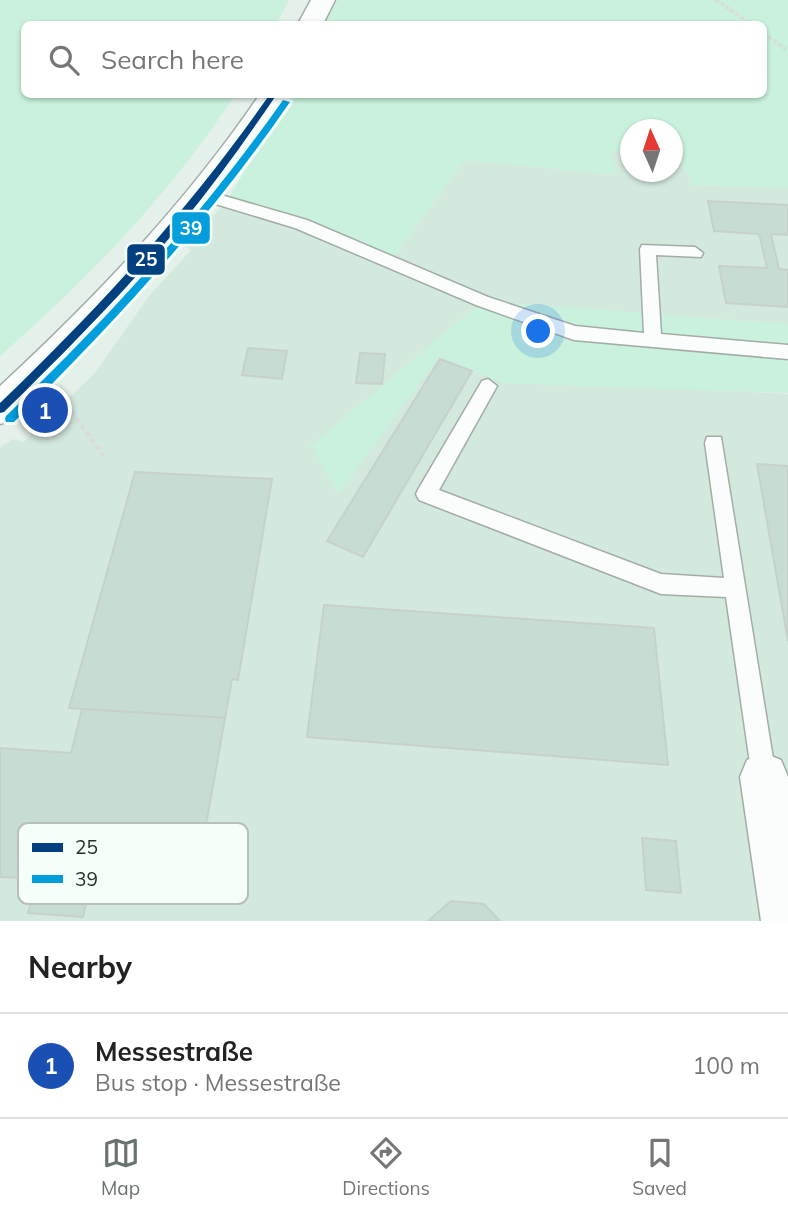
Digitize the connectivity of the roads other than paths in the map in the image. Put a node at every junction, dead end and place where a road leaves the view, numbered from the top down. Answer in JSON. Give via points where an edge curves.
{"nodes":[{"id":1,"x":323,"y":0,"type":"edge"},
{"id":2,"x":312,"y":21,"type":"edge"},
{"id":3,"x":271,"y":98,"type":"edge"},
{"id":4,"x":204,"y":195,"type":"junction"},
{"id":5,"x":695,"y":253,"type":"dead end"},
{"id":6,"x":653,"y":340,"type":"junction"},
{"id":7,"x":788,"y":352,"type":"edge"},
{"id":8,"x":488,"y":386,"type":"dead end"},
{"id":9,"x":0,"y":409,"type":"edge"},
{"id":10,"x":714,"y":443,"type":"dead end"},
{"id":11,"x":736,"y":588,"type":"junction"},
{"id":12,"x":764,"y":776,"type":"joint"},
{"id":13,"x":788,"y":921,"type":"edge"}],
"edges":[{"from":1,"to":2,"type":"main road"},
{"from":3,"to":4,"type":"main road"},
{"from":4,"to":6,"type":"lane","via":[[301,225],[482,302],[574,333]]},
{"from":4,"to":9,"type":"main road","via":[[99,315]]},
{"from":5,"to":6,"type":"lane","via":[[648,249]]},
{"from":6,"to":7,"type":"lane"},
{"from":8,"to":11,"type":"lane","via":[[426,494],[661,584]]},
{"from":10,"to":11,"type":"lane"},
{"from":11,"to":12,"type":"lane"},
{"from":12,"to":13,"type":"main road"}]}
